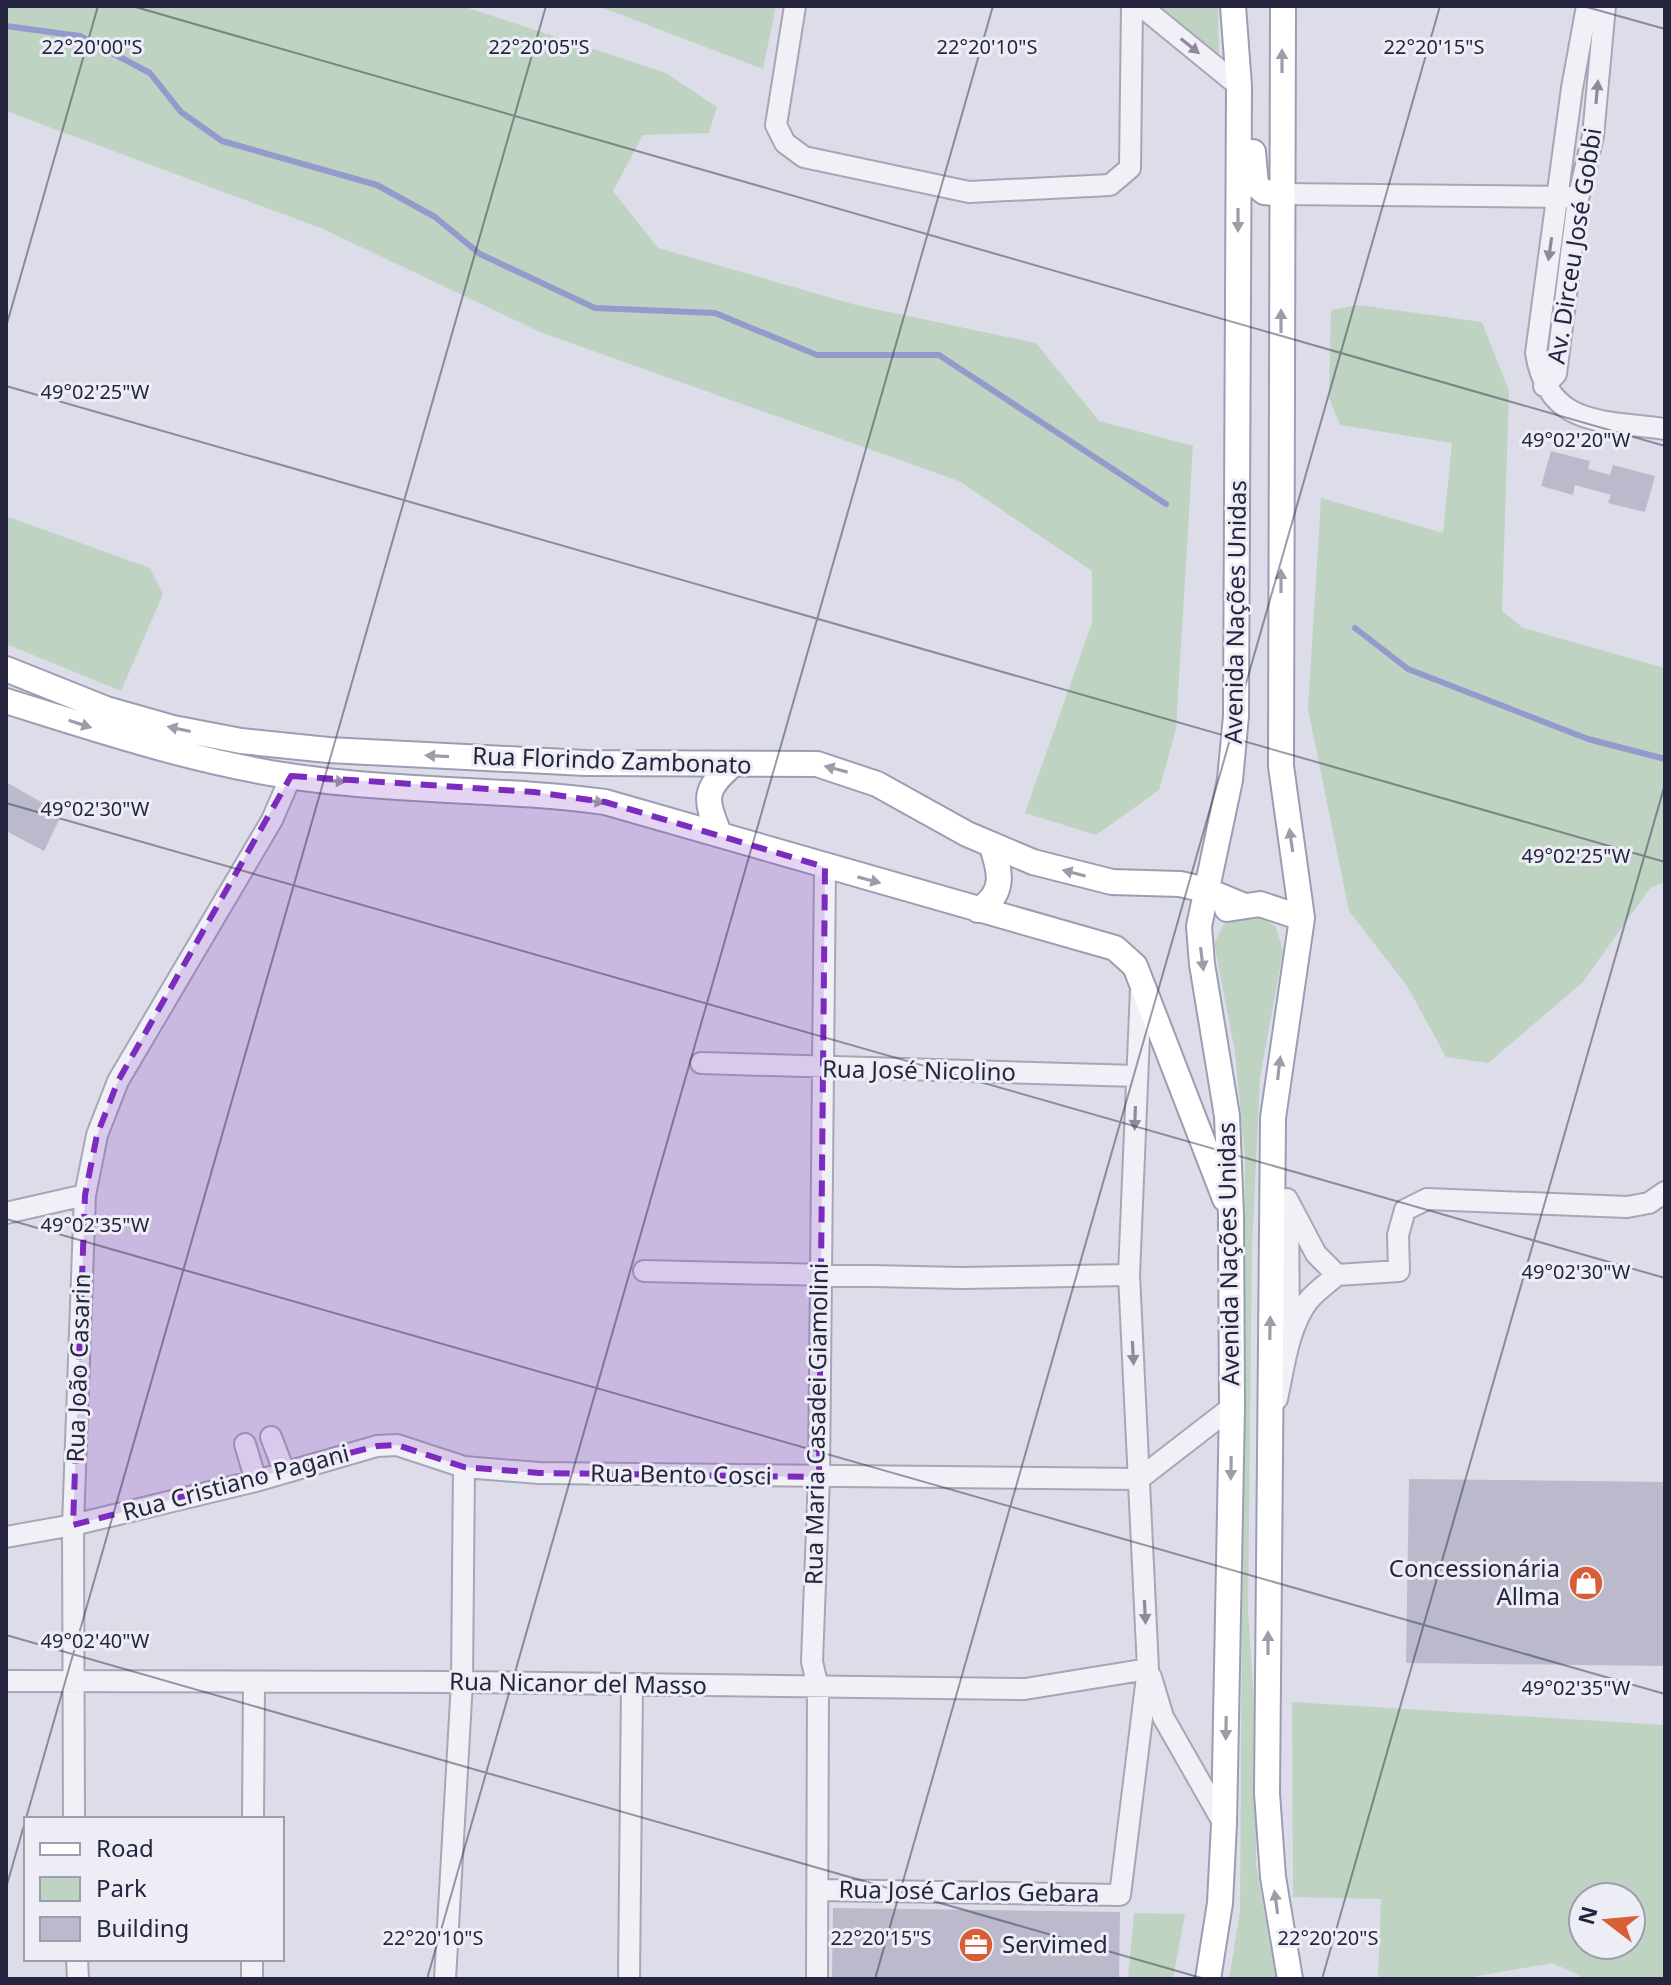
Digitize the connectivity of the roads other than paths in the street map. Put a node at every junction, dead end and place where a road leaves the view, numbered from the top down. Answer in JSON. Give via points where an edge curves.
{"nodes":[{"id":1,"x":795,"y":6,"type":"edge"},
{"id":2,"x":1132,"y":6,"type":"edge"},
{"id":3,"x":1141,"y":6,"type":"edge"},
{"id":4,"x":1233,"y":6,"type":"edge"},
{"id":5,"x":1283,"y":6,"type":"edge"},
{"id":6,"x":1587,"y":6,"type":"edge"},
{"id":7,"x":1605,"y":6,"type":"edge"},
{"id":8,"x":1239,"y":86,"type":"junction"},
{"id":9,"x":1282,"y":194,"type":"junction"},
{"id":10,"x":1568,"y":196,"type":"junction"},
{"id":11,"x":1665,"y":429,"type":"edge"},
{"id":12,"x":6,"y":669,"type":"edge"},
{"id":13,"x":6,"y":701,"type":"edge"},
{"id":14,"x":731,"y":766,"type":"junction"},
{"id":15,"x":291,"y":776,"type":"junction"},
{"id":16,"x":719,"y":833,"type":"junction"},
{"id":17,"x":991,"y":844,"type":"junction"},
{"id":18,"x":1212,"y":854,"type":"junction"},
{"id":19,"x":825,"y":867,"type":"junction"},
{"id":20,"x":1112,"y":882,"type":"junction"},
{"id":21,"x":1206,"y":890,"type":"junction"},
{"id":22,"x":1242,"y":905,"type":"junction"},
{"id":23,"x":978,"y":910,"type":"junction"},
{"id":24,"x":1302,"y":918,"type":"junction"},
{"id":25,"x":1199,"y":926,"type":"junction"},
{"id":26,"x":1142,"y":984,"type":"junction"},
{"id":27,"x":701,"y":1063,"type":"dead end"},
{"id":28,"x":821,"y":1068,"type":"junction"},
{"id":29,"x":1137,"y":1076,"type":"junction"},
{"id":30,"x":1273,"y":1118,"type":"junction"},
{"id":31,"x":1665,"y":1192,"type":"edge"},
{"id":32,"x":85,"y":1195,"type":"junction"},
{"id":33,"x":1287,"y":1199,"type":"junction"},
{"id":34,"x":6,"y":1213,"type":"edge"},
{"id":35,"x":1231,"y":1215,"type":"junction"},
{"id":36,"x":644,"y":1271,"type":"dead end"},
{"id":37,"x":820,"y":1275,"type":"junction"},
{"id":38,"x":1129,"y":1275,"type":"junction"},
{"id":39,"x":1337,"y":1275,"type":"junction"},
{"id":40,"x":1289,"y":1345,"type":"junction"},
{"id":41,"x":1232,"y":1407,"type":"junction"},
{"id":42,"x":1269,"y":1434,"type":"junction"},
{"id":43,"x":271,"y":1437,"type":"dead end"},
{"id":44,"x":245,"y":1444,"type":"dead end"},
{"id":45,"x":464,"y":1467,"type":"junction"},
{"id":46,"x":284,"y":1471,"type":"junction"},
{"id":47,"x":819,"y":1477,"type":"junction"},
{"id":48,"x":1139,"y":1479,"type":"junction"},
{"id":49,"x":256,"y":1481,"type":"junction"},
{"id":50,"x":73,"y":1525,"type":"junction"},
{"id":51,"x":6,"y":1537,"type":"edge"},
{"id":52,"x":1148,"y":1669,"type":"junction"},
{"id":53,"x":6,"y":1681,"type":"edge"},
{"id":54,"x":462,"y":1682,"type":"junction"},
{"id":55,"x":71,"y":1683,"type":"junction"},
{"id":56,"x":254,"y":1684,"type":"junction"},
{"id":57,"x":632,"y":1686,"type":"junction"},
{"id":58,"x":818,"y":1687,"type":"junction"},
{"id":59,"x":74,"y":1817,"type":"edge"},
{"id":60,"x":253,"y":1817,"type":"edge"},
{"id":61,"x":1224,"y":1824,"type":"junction"},
{"id":62,"x":818,"y":1890,"type":"junction"},
{"id":63,"x":445,"y":1979,"type":"edge"},
{"id":64,"x":629,"y":1979,"type":"edge"},
{"id":65,"x":817,"y":1979,"type":"edge"},
{"id":66,"x":1208,"y":1979,"type":"edge"},
{"id":67,"x":1290,"y":1979,"type":"edge"}],
"edges":[{"from":1,"to":2,"type":"street","via":[[776,125],[785,143],[804,157],[969,192],[1110,185],[1130,168]]},
{"from":3,"to":8,"type":"street","one_way":true},
{"from":4,"to":8,"type":"main road","name":"Avenida Nações Unidas"},
{"from":9,"to":5,"type":"main road","name":"Avenida Nações Unidas","one_way":true},
{"from":6,"to":10,"type":"street","name":"Av. Dirceu José Gobbi"},
{"from":10,"to":7,"type":"street","name":"Av. Dirceu José Gobbi","one_way":true,"via":[[1593,136]]},
{"from":8,"to":9,"type":"main road","via":[[1252,103],[1256,185]]},
{"from":8,"to":18,"type":"main road","name":"Avenida Nações Unidas","one_way":true,"via":[[1236,716],[1230,780]]},
{"from":9,"to":10,"type":"street"},
{"from":24,"to":9,"type":"main road","name":"Avenida Nações Unidas","one_way":true,"via":[[1281,766]]},
{"from":10,"to":11,"type":"street","name":"Av. Dirceu José Gobbi","via":[[1556,374],[1544,386],[1559,405],[1579,417]]},
{"from":14,"to":12,"type":"main road","name":"Rua Florindo Zambonato","one_way":true,"via":[[555,762],[241,741],[106,709]]},
{"from":13,"to":15,"type":"main road","name":"Rua Florindo Zambonato","one_way":true,"via":[[131,739]]},
{"from":14,"to":16,"type":"main road","via":[[708,793]]},
{"from":17,"to":14,"type":"main road","name":"Rua Florindo Zambonato","one_way":true,"via":[[856,774],[817,764]]},
{"from":15,"to":16,"type":"main road","name":"Rua Florindo Zambonato","one_way":true,"via":[[534,792],[605,802]]},
{"from":15,"to":32,"type":"street","name":"Rua João Casarin","via":[[272,820],[118,1081],[97,1135]]},
{"from":16,"to":19,"type":"main road","name":"Rua Florindo Zambonato"},
{"from":20,"to":17,"type":"main road","name":"Rua Florindo Zambonato","one_way":true,"via":[[1033,862]]},
{"from":17,"to":23,"type":"main road","via":[[1001,873],[999,887],[993,900]]},
{"from":18,"to":20,"type":"main road","via":[[1153,880]]},
{"from":18,"to":21,"type":"main road","name":"Avenida Nações Unidas"},
{"from":19,"to":23,"type":"main road","name":"Rua Florindo Zambonato","one_way":true},
{"from":19,"to":28,"type":"street","name":"Rua Maria Casadei Giamolini"},
{"from":20,"to":21,"type":"main road","name":"Rua Florindo Zambonato"},
{"from":21,"to":22,"type":"main road","name":"Rua Florindo Zambonato"},
{"from":21,"to":25,"type":"main road","name":"Avenida Nações Unidas"},
{"from":22,"to":24,"type":"main road","name":"Rua Florindo Zambonato","via":[[1260,904]]},
{"from":22,"to":25,"type":"main road","via":[[1218,911]]},
{"from":23,"to":26,"type":"main road","name":"Rua Florindo Zambonato","via":[[1115,948],[1135,966]]},
{"from":30,"to":24,"type":"main road","name":"Avenida Nações Unidas","one_way":true},
{"from":25,"to":35,"type":"main road","name":"Avenida Nações Unidas","one_way":true,"via":[[1227,1116]]},
{"from":26,"to":29,"type":"street"},
{"from":26,"to":35,"type":"main road","name":"Rua Florindo Zambonato"},
{"from":27,"to":28,"type":"street","name":"Rua José Nicolino"},
{"from":28,"to":29,"type":"street","name":"Rua José Nicolino"},
{"from":28,"to":37,"type":"street","name":"Rua Maria Casadei Giamolini"},
{"from":29,"to":38,"type":"street","one_way":true},
{"from":30,"to":33,"type":"street"},
{"from":42,"to":30,"type":"main road","name":"Avenida Nações Unidas","one_way":true},
{"from":31,"to":39,"type":"street","via":[[1649,1203],[1627,1207],[1427,1199],[1405,1210],[1398,1235],[1399,1271]]},
{"from":32,"to":34,"type":"street"},
{"from":32,"to":50,"type":"street","name":"Rua João Casarin"},
{"from":33,"to":39,"type":"street","via":[[1316,1254]]},
{"from":33,"to":40,"type":"street"},
{"from":35,"to":41,"type":"main road","name":"Avenida Nações Unidas"},
{"from":36,"to":37,"type":"street"},
{"from":37,"to":38,"type":"street"},
{"from":37,"to":47,"type":"street","name":"Rua Maria Casadei Giamolini"},
{"from":38,"to":48,"type":"street","one_way":true},
{"from":39,"to":40,"type":"street","via":[[1309,1300]]},
{"from":40,"to":42,"type":"street"},
{"from":41,"to":48,"type":"street"},
{"from":41,"to":61,"type":"main road","name":"Avenida Nações Unidas","one_way":true},
{"from":67,"to":42,"type":"main road","name":"Avenida Nações Unidas","one_way":true,"via":[[1276,1901],[1267,1793]]},
{"from":43,"to":46,"type":"street"},
{"from":44,"to":49,"type":"street"},
{"from":45,"to":46,"type":"street","name":"Rua Cristiano Pagani","via":[[397,1445]]},
{"from":45,"to":47,"type":"street","name":"Rua Bento Cosci"},
{"from":45,"to":54,"type":"street"},
{"from":46,"to":49,"type":"street","name":"Rua Cristiano Pagani"},
{"from":47,"to":48,"type":"street","name":"Rua Bento Cosci"},
{"from":47,"to":58,"type":"street","name":"Rua Maria Casadei Giamolini","via":[[812,1662]]},
{"from":48,"to":52,"type":"street","one_way":true},
{"from":49,"to":50,"type":"street","name":"Rua Cristiano Pagani"},
{"from":50,"to":51,"type":"street","name":"Rua Cristiano Pagani"},
{"from":50,"to":55,"type":"street","name":"Rua João Casarin"},
{"from":52,"to":58,"type":"street","name":"Rua Nicanor del Masso","via":[[1025,1689]]},
{"from":52,"to":61,"type":"street","via":[[1163,1717]]},
{"from":52,"to":62,"type":"street","name":"Rua José Carlos Gebara","via":[[1120,1895]]},
{"from":53,"to":55,"type":"street","name":"Rua Nicanor del Masso"},
{"from":54,"to":56,"type":"street","name":"Rua Nicanor del Masso"},
{"from":54,"to":57,"type":"street","name":"Rua Nicanor del Masso"},
{"from":54,"to":63,"type":"street"},
{"from":55,"to":56,"type":"street","name":"Rua Nicanor del Masso"},
{"from":55,"to":59,"type":"street","name":"Rua João Casarin"},
{"from":56,"to":60,"type":"street"},
{"from":57,"to":58,"type":"street","name":"Rua Nicanor del Masso"},
{"from":57,"to":64,"type":"street"},
{"from":58,"to":62,"type":"street","name":"Rua Maria Casadei Giamolini"},
{"from":61,"to":66,"type":"main road","name":"Avenida Nações Unidas","via":[[1220,1903]]},
{"from":62,"to":65,"type":"street","name":"Rua Maria Casadei Giamolini"}]}
